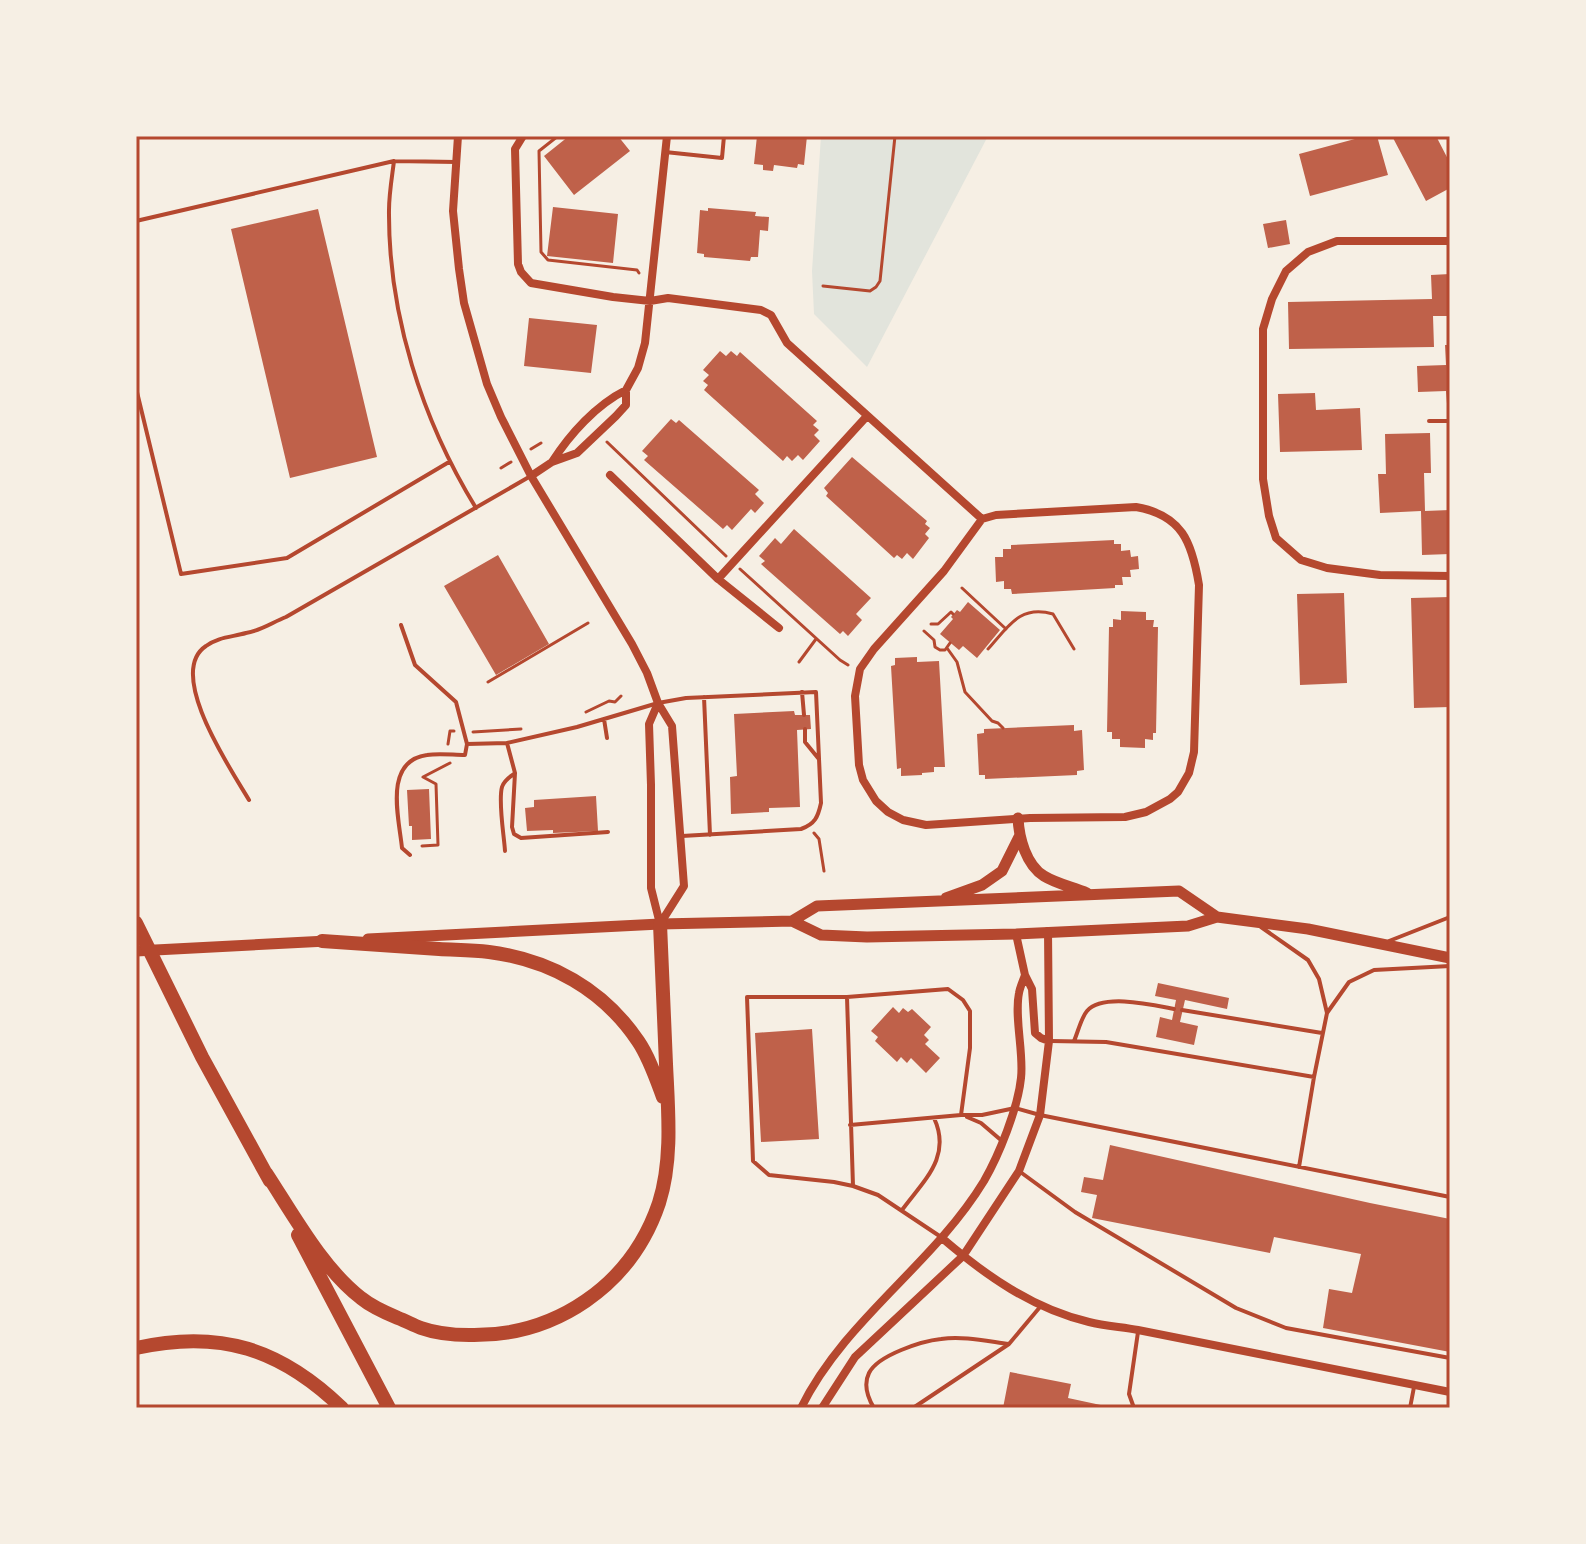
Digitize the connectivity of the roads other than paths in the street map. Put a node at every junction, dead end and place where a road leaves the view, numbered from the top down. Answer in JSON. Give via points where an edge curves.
{"nodes":[{"id":1,"x":458,"y":136,"type":"edge"},
{"id":2,"x":523,"y":136,"type":"edge"},
{"id":3,"x":667,"y":136,"type":"edge"},
{"id":4,"x":724,"y":136,"type":"edge"},
{"id":5,"x":665,"y":152,"type":"junction"},
{"id":6,"x":394,"y":161,"type":"junction"},
{"id":7,"x":456,"y":162,"type":"junction"},
{"id":8,"x":136,"y":221,"type":"edge"},
{"id":9,"x":1450,"y":241,"type":"edge"},
{"id":10,"x":650,"y":301,"type":"junction"},
{"id":11,"x":136,"y":388,"type":"edge"},
{"id":12,"x":626,"y":390,"type":"junction"},
{"id":13,"x":867,"y":416,"type":"junction"},
{"id":14,"x":1429,"y":421,"type":"dead end"},
{"id":15,"x":1450,"y":421,"type":"edge"},
{"id":16,"x":449,"y":462,"type":"junction"},
{"id":17,"x":552,"y":462,"type":"junction"},
{"id":18,"x":610,"y":475,"type":"dead end"},
{"id":19,"x":531,"y":476,"type":"junction"},
{"id":20,"x":476,"y":508,"type":"junction"},
{"id":21,"x":982,"y":519,"type":"junction"},
{"id":22,"x":1450,"y":576,"type":"edge"},
{"id":23,"x":718,"y":579,"type":"junction"},
{"id":24,"x":401,"y":625,"type":"dead end"},
{"id":25,"x":779,"y":628,"type":"dead end"},
{"id":26,"x":802,"y":692,"type":"junction"},
{"id":27,"x":704,"y":697,"type":"junction"},
{"id":28,"x":658,"y":703,"type":"junction"},
{"id":29,"x":804,"y":715,"type":"dead end"},
{"id":30,"x":604,"y":719,"type":"junction"},
{"id":31,"x":805,"y":729,"type":"dead end"},
{"id":32,"x":607,"y":738,"type":"dead end"},
{"id":33,"x":507,"y":743,"type":"junction"},
{"id":34,"x":467,"y":744,"type":"junction"},
{"id":35,"x":819,"y":760,"type":"junction"},
{"id":36,"x":515,"y":773,"type":"junction"},
{"id":37,"x":249,"y":800,"type":"dead end"},
{"id":38,"x":1018,"y":818,"type":"junction"},
{"id":39,"x":608,"y":832,"type":"dead end"},
{"id":40,"x":710,"y":835,"type":"junction"},
{"id":41,"x":681,"y":836,"type":"junction"},
{"id":42,"x":1019,"y":837,"type":"junction"},
{"id":43,"x":505,"y":851,"type":"dead end"},
{"id":44,"x":410,"y":855,"type":"dead end"},
{"id":45,"x":1091,"y":894,"type":"junction"},
{"id":46,"x":938,"y":901,"type":"junction"},
{"id":47,"x":1217,"y":917,"type":"junction"},
{"id":48,"x":1450,"y":917,"type":"edge"},
{"id":49,"x":792,"y":921,"type":"junction"},
{"id":50,"x":1252,"y":921,"type":"junction"},
{"id":51,"x":136,"y":923,"type":"edge"},
{"id":52,"x":660,"y":924,"type":"junction"},
{"id":53,"x":1048,"y":931,"type":"junction"},
{"id":54,"x":1016,"y":934,"type":"junction"},
{"id":55,"x":322,"y":941,"type":"junction"},
{"id":56,"x":1382,"y":943,"type":"junction"},
{"id":57,"x":136,"y":951,"type":"edge"},
{"id":58,"x":1450,"y":958,"type":"edge"},
{"id":59,"x":1450,"y":966,"type":"edge"},
{"id":60,"x":1025,"y":975,"type":"junction"},
{"id":61,"x":847,"y":997,"type":"junction"},
{"id":62,"x":1174,"y":1009,"type":"dead end"},
{"id":63,"x":1182,"y":1010,"type":"dead end"},
{"id":64,"x":1327,"y":1013,"type":"junction"},
{"id":65,"x":1323,"y":1033,"type":"junction"},
{"id":66,"x":1049,"y":1041,"type":"junction"},
{"id":67,"x":1074,"y":1041,"type":"junction"},
{"id":68,"x":1314,"y":1077,"type":"junction"},
{"id":69,"x":1015,"y":1108,"type":"junction"},
{"id":70,"x":668,"y":1109,"type":"junction"},
{"id":71,"x":961,"y":1115,"type":"junction"},
{"id":72,"x":1040,"y":1115,"type":"junction"},
{"id":73,"x":934,"y":1118,"type":"junction"},
{"id":74,"x":850,"y":1125,"type":"junction"},
{"id":75,"x":1002,"y":1141,"type":"junction"},
{"id":76,"x":1299,"y":1167,"type":"junction"},
{"id":77,"x":1019,"y":1171,"type":"junction"},
{"id":78,"x":266,"y":1173,"type":"junction"},
{"id":79,"x":853,"y":1186,"type":"junction"},
{"id":80,"x":1450,"y":1197,"type":"edge"},
{"id":81,"x":902,"y":1210,"type":"junction"},
{"id":82,"x":942,"y":1238,"type":"junction"},
{"id":83,"x":963,"y":1256,"type":"junction"},
{"id":84,"x":1041,"y":1305,"type":"junction"},
{"id":85,"x":1138,"y":1330,"type":"junction"},
{"id":86,"x":1009,"y":1344,"type":"junction"},
{"id":87,"x":136,"y":1348,"type":"edge"},
{"id":88,"x":1450,"y":1358,"type":"edge"},
{"id":89,"x":1415,"y":1386,"type":"junction"},
{"id":90,"x":1450,"y":1392,"type":"edge"},
{"id":91,"x":342,"y":1408,"type":"edge"},
{"id":92,"x":389,"y":1408,"type":"edge"},
{"id":93,"x":801,"y":1408,"type":"edge"},
{"id":94,"x":822,"y":1408,"type":"edge"},
{"id":95,"x":874,"y":1408,"type":"edge"},
{"id":96,"x":913,"y":1408,"type":"edge"},
{"id":97,"x":1134,"y":1408,"type":"edge"},
{"id":98,"x":1410,"y":1408,"type":"edge"}],
"edges":[{"from":1,"to":7,"type":"street"},
{"from":2,"to":10,"type":"street","via":[[515,149],[521,272],[531,283]]},
{"from":3,"to":5,"type":"street"},
{"from":4,"to":5,"type":"lane","via":[[722,158]]},
{"from":5,"to":10,"type":"street"},
{"from":6,"to":7,"type":"lane"},
{"from":6,"to":8,"type":"lane"},
{"from":6,"to":16,"type":"lane","via":[[389,208],[395,291],[424,404]]},
{"from":7,"to":19,"type":"street","via":[[453,211],[464,303],[487,384]]},
{"from":9,"to":22,"type":"street","via":[[1337,241],[1308,252],[1286,271],[1263,329],[1263,479],[1276,538],[1301,560],[1380,575]]},
{"from":10,"to":12,"type":"street","via":[[645,343]]},
{"from":10,"to":13,"type":"street","via":[[668,298],[771,315],[787,343]]},
{"from":11,"to":16,"type":"lane","via":[[181,574],[287,558]]},
{"from":12,"to":17,"type":"street","via":[[610,398]]},
{"from":12,"to":17,"type":"street","via":[[626,405],[616,416],[577,453]]},
{"from":13,"to":21,"type":"street"},
{"from":13,"to":23,"type":"street"},
{"from":14,"to":15,"type":"lane"},
{"from":16,"to":20,"type":"lane"},
{"from":17,"to":19,"type":"street"},
{"from":18,"to":23,"type":"street"},
{"from":19,"to":20,"type":"lane"},
{"from":19,"to":28,"type":"street","via":[[632,644]]},
{"from":20,"to":37,"type":"lane","via":[[286,617],[208,644],[197,653],[193,666],[201,713]]},
{"from":21,"to":38,"type":"street","via":[[862,664],[855,696],[859,765],[876,801],[910,822]]},
{"from":21,"to":38,"type":"street","via":[[1136,507],[1156,512],[1182,533],[1199,585],[1194,752],[1178,792],[1146,812],[1125,817]]},
{"from":23,"to":25,"type":"street"},
{"from":24,"to":34,"type":"lane","via":[[415,665],[456,702]]},
{"from":26,"to":27,"type":"lane"},
{"from":26,"to":29,"type":"lane"},
{"from":26,"to":35,"type":"lane","via":[[816,692]]},
{"from":27,"to":28,"type":"lane"},
{"from":27,"to":40,"type":"lane"},
{"from":28,"to":30,"type":"lane"},
{"from":28,"to":41,"type":"street","via":[[672,726]]},
{"from":28,"to":52,"type":"street","via":[[649,724],[651,888]]},
{"from":30,"to":32,"type":"lane"},
{"from":30,"to":33,"type":"lane"},
{"from":31,"to":35,"type":"lane","via":[[805,742]]},
{"from":33,"to":34,"type":"lane"},
{"from":33,"to":36,"type":"lane"},
{"from":34,"to":44,"type":"lane","via":[[465,755],[425,755],[400,773],[396,788],[402,848]]},
{"from":35,"to":40,"type":"lane","via":[[821,803],[817,820],[809,827]]},
{"from":36,"to":39,"type":"lane","via":[[514,834],[521,838]]},
{"from":36,"to":43,"type":"lane","via":[[502,785]]},
{"from":38,"to":42,"type":"main road"},
{"from":40,"to":41,"type":"lane"},
{"from":41,"to":52,"type":"street","via":[[684,886]]},
{"from":42,"to":45,"type":"main road","via":[[1039,872]]},
{"from":42,"to":46,"type":"main road","via":[[1002,871],[982,885]]},
{"from":45,"to":46,"type":"main road"},
{"from":45,"to":47,"type":"main road","via":[[1179,891]]},
{"from":46,"to":49,"type":"main road","via":[[817,906]]},
{"from":47,"to":50,"type":"main road"},
{"from":47,"to":53,"type":"main road","via":[[1188,926]]},
{"from":48,"to":56,"type":"lane"},
{"from":49,"to":52,"type":"main road"},
{"from":49,"to":54,"type":"main road","via":[[821,935]]},
{"from":50,"to":56,"type":"main road"},
{"from":50,"to":64,"type":"lane","via":[[1308,960]]},
{"from":51,"to":78,"type":"highway"},
{"from":52,"to":55,"type":"main road"},
{"from":52,"to":70,"type":"highway"},
{"from":53,"to":54,"type":"main road"},
{"from":53,"to":66,"type":"street"},
{"from":54,"to":60,"type":"street"},
{"from":55,"to":57,"type":"main road"},
{"from":55,"to":70,"type":"highway","via":[[489,953],[552,968],[578,981],[621,1018],[654,1072]]},
{"from":56,"to":58,"type":"main road"},
{"from":59,"to":64,"type":"lane","via":[[1374,970],[1349,982]]},
{"from":60,"to":66,"type":"street","via":[[1032,989],[1035,1033]]},
{"from":60,"to":69,"type":"street","via":[[1018,995],[1021,1077]]},
{"from":61,"to":71,"type":"lane","via":[[948,989],[963,1000],[970,1011],[970,1048]]},
{"from":61,"to":74,"type":"lane"},
{"from":61,"to":79,"type":"lane","via":[[747,997],[747,1012],[753,1161],[769,1175]]},
{"from":62,"to":67,"type":"lane","via":[[1102,1002],[1087,1011]]},
{"from":63,"to":65,"type":"lane"},
{"from":64,"to":65,"type":"lane"},
{"from":65,"to":68,"type":"lane"},
{"from":66,"to":67,"type":"lane"},
{"from":66,"to":72,"type":"street"},
{"from":67,"to":68,"type":"lane"},
{"from":68,"to":76,"type":"lane"},
{"from":69,"to":71,"type":"lane"},
{"from":69,"to":72,"type":"lane"},
{"from":69,"to":75,"type":"street"},
{"from":70,"to":78,"type":"highway","via":[[660,1200],[632,1257],[586,1302],[523,1330],[492,1336],[423,1329],[362,1299],[317,1249]]},
{"from":71,"to":73,"type":"lane"},
{"from":71,"to":75,"type":"lane"},
{"from":72,"to":76,"type":"lane"},
{"from":72,"to":77,"type":"street"},
{"from":73,"to":74,"type":"lane"},
{"from":73,"to":81,"type":"lane","via":[[941,1151]]},
{"from":74,"to":79,"type":"lane"},
{"from":75,"to":82,"type":"street","via":[[984,1180]]},
{"from":76,"to":80,"type":"lane"},
{"from":77,"to":83,"type":"street"},
{"from":77,"to":88,"type":"lane","via":[[1075,1212],[1236,1308],[1286,1328]]},
{"from":78,"to":92,"type":"highway"},
{"from":79,"to":81,"type":"lane"},
{"from":81,"to":82,"type":"lane"},
{"from":82,"to":83,"type":"street"},
{"from":82,"to":93,"type":"street","via":[[854,1329]]},
{"from":83,"to":84,"type":"street"},
{"from":83,"to":94,"type":"street","via":[[855,1357]]},
{"from":84,"to":85,"type":"street","via":[[1089,1322]]},
{"from":84,"to":86,"type":"lane"},
{"from":85,"to":89,"type":"street"},
{"from":85,"to":97,"type":"lane","via":[[1129,1394]]},
{"from":86,"to":95,"type":"lane","via":[[941,1339],[902,1350],[869,1373],[866,1386]]},
{"from":86,"to":96,"type":"lane"},
{"from":87,"to":91,"type":"highway","via":[[195,1340],[229,1343],[292,1367]]},
{"from":89,"to":90,"type":"street"},
{"from":89,"to":98,"type":"lane"}]}
